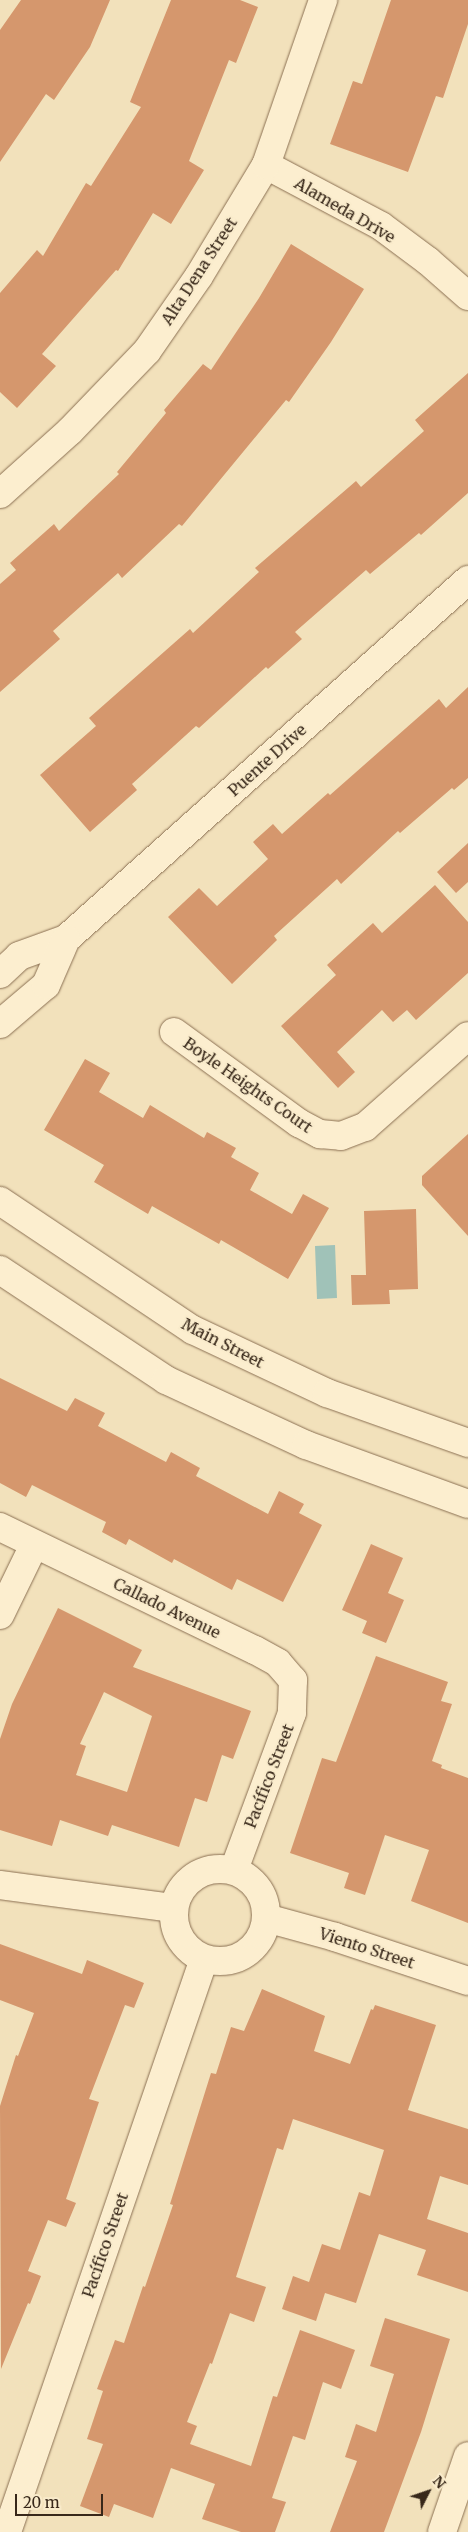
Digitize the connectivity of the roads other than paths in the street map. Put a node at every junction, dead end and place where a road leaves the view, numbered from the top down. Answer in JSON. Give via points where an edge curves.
{"nodes":[{"id":1,"x":323,"y":0,"type":"edge"},
{"id":2,"x":266,"y":165,"type":"junction"},
{"id":3,"x":468,"y":296,"type":"edge"},
{"id":4,"x":0,"y":494,"type":"edge"},
{"id":5,"x":468,"y":580,"type":"edge"},
{"id":6,"x":66,"y":939,"type":"junction"},
{"id":7,"x":0,"y":974,"type":"edge"},
{"id":8,"x":0,"y":1024,"type":"edge"},
{"id":9,"x":174,"y":1032,"type":"dead end"},
{"id":10,"x":468,"y":1036,"type":"edge"},
{"id":11,"x":0,"y":1200,"type":"edge"},
{"id":12,"x":0,"y":1270,"type":"edge"},
{"id":13,"x":468,"y":1443,"type":"edge"},
{"id":14,"x":468,"y":1504,"type":"edge"},
{"id":15,"x":0,"y":1527,"type":"edge"},
{"id":16,"x":34,"y":1545,"type":"junction"},
{"id":17,"x":0,"y":1615,"type":"edge"},
{"id":18,"x":293,"y":1680,"type":"joint"},
{"id":19,"x":234,"y":1870,"type":"junction"},
{"id":20,"x":0,"y":1885,"type":"edge"},
{"id":21,"x":173,"y":1908,"type":"junction"},
{"id":22,"x":266,"y":1918,"type":"junction"},
{"id":23,"x":204,"y":1959,"type":"junction"},
{"id":24,"x":468,"y":1981,"type":"edge"},
{"id":25,"x":468,"y":2456,"type":"edge"},
{"id":26,"x":7,"y":2532,"type":"edge"},
{"id":27,"x":442,"y":2532,"type":"edge"}],
"edges":[{"from":1,"to":2,"type":"street","name":"Alta Dena Street"},
{"from":2,"to":3,"type":"street","name":"Alameda Drive","via":[[381,226]]},
{"from":2,"to":4,"type":"street","name":"Alta Dena Street","via":[[199,276],[147,351],[70,431]]},
{"from":5,"to":6,"type":"street","name":"Puente Drive"},
{"from":6,"to":7,"type":"street","name":"Puente Drive","via":[[19,956]]},
{"from":6,"to":8,"type":"street","name":"Puente Drive","via":[[46,985]]},
{"from":9,"to":10,"type":"street","name":"Boyle Heights Court","via":[[299,1123],[320,1134],[341,1136],[365,1127]]},
{"from":11,"to":13,"type":"street","name":"Main Street","via":[[193,1330],[327,1393]]},
{"from":12,"to":14,"type":"street","via":[[166,1380],[306,1445]]},
{"from":15,"to":16,"type":"street","name":"Callado Avenue"},
{"from":16,"to":17,"type":"street"},
{"from":16,"to":18,"type":"street","name":"Callado Avenue","via":[[278,1662]]},
{"from":18,"to":19,"type":"street","name":"Pacífico Street","via":[[292,1713]]},
{"from":19,"to":21,"type":"street","via":[[202,1871],[188,1880],[178,1893]]},
{"from":19,"to":22,"type":"street","via":[[245,1875],[258,1888]]},
{"from":20,"to":21,"type":"street"},
{"from":21,"to":23,"type":"street","via":[[174,1924],[180,1939],[190,1951]]},
{"from":22,"to":23,"type":"street","via":[[256,1944],[245,1954],[232,1960]]},
{"from":22,"to":24,"type":"street","name":"Viento Street"},
{"from":23,"to":26,"type":"street","name":"Pacífico Street"},
{"from":25,"to":27,"type":"street"}]}
